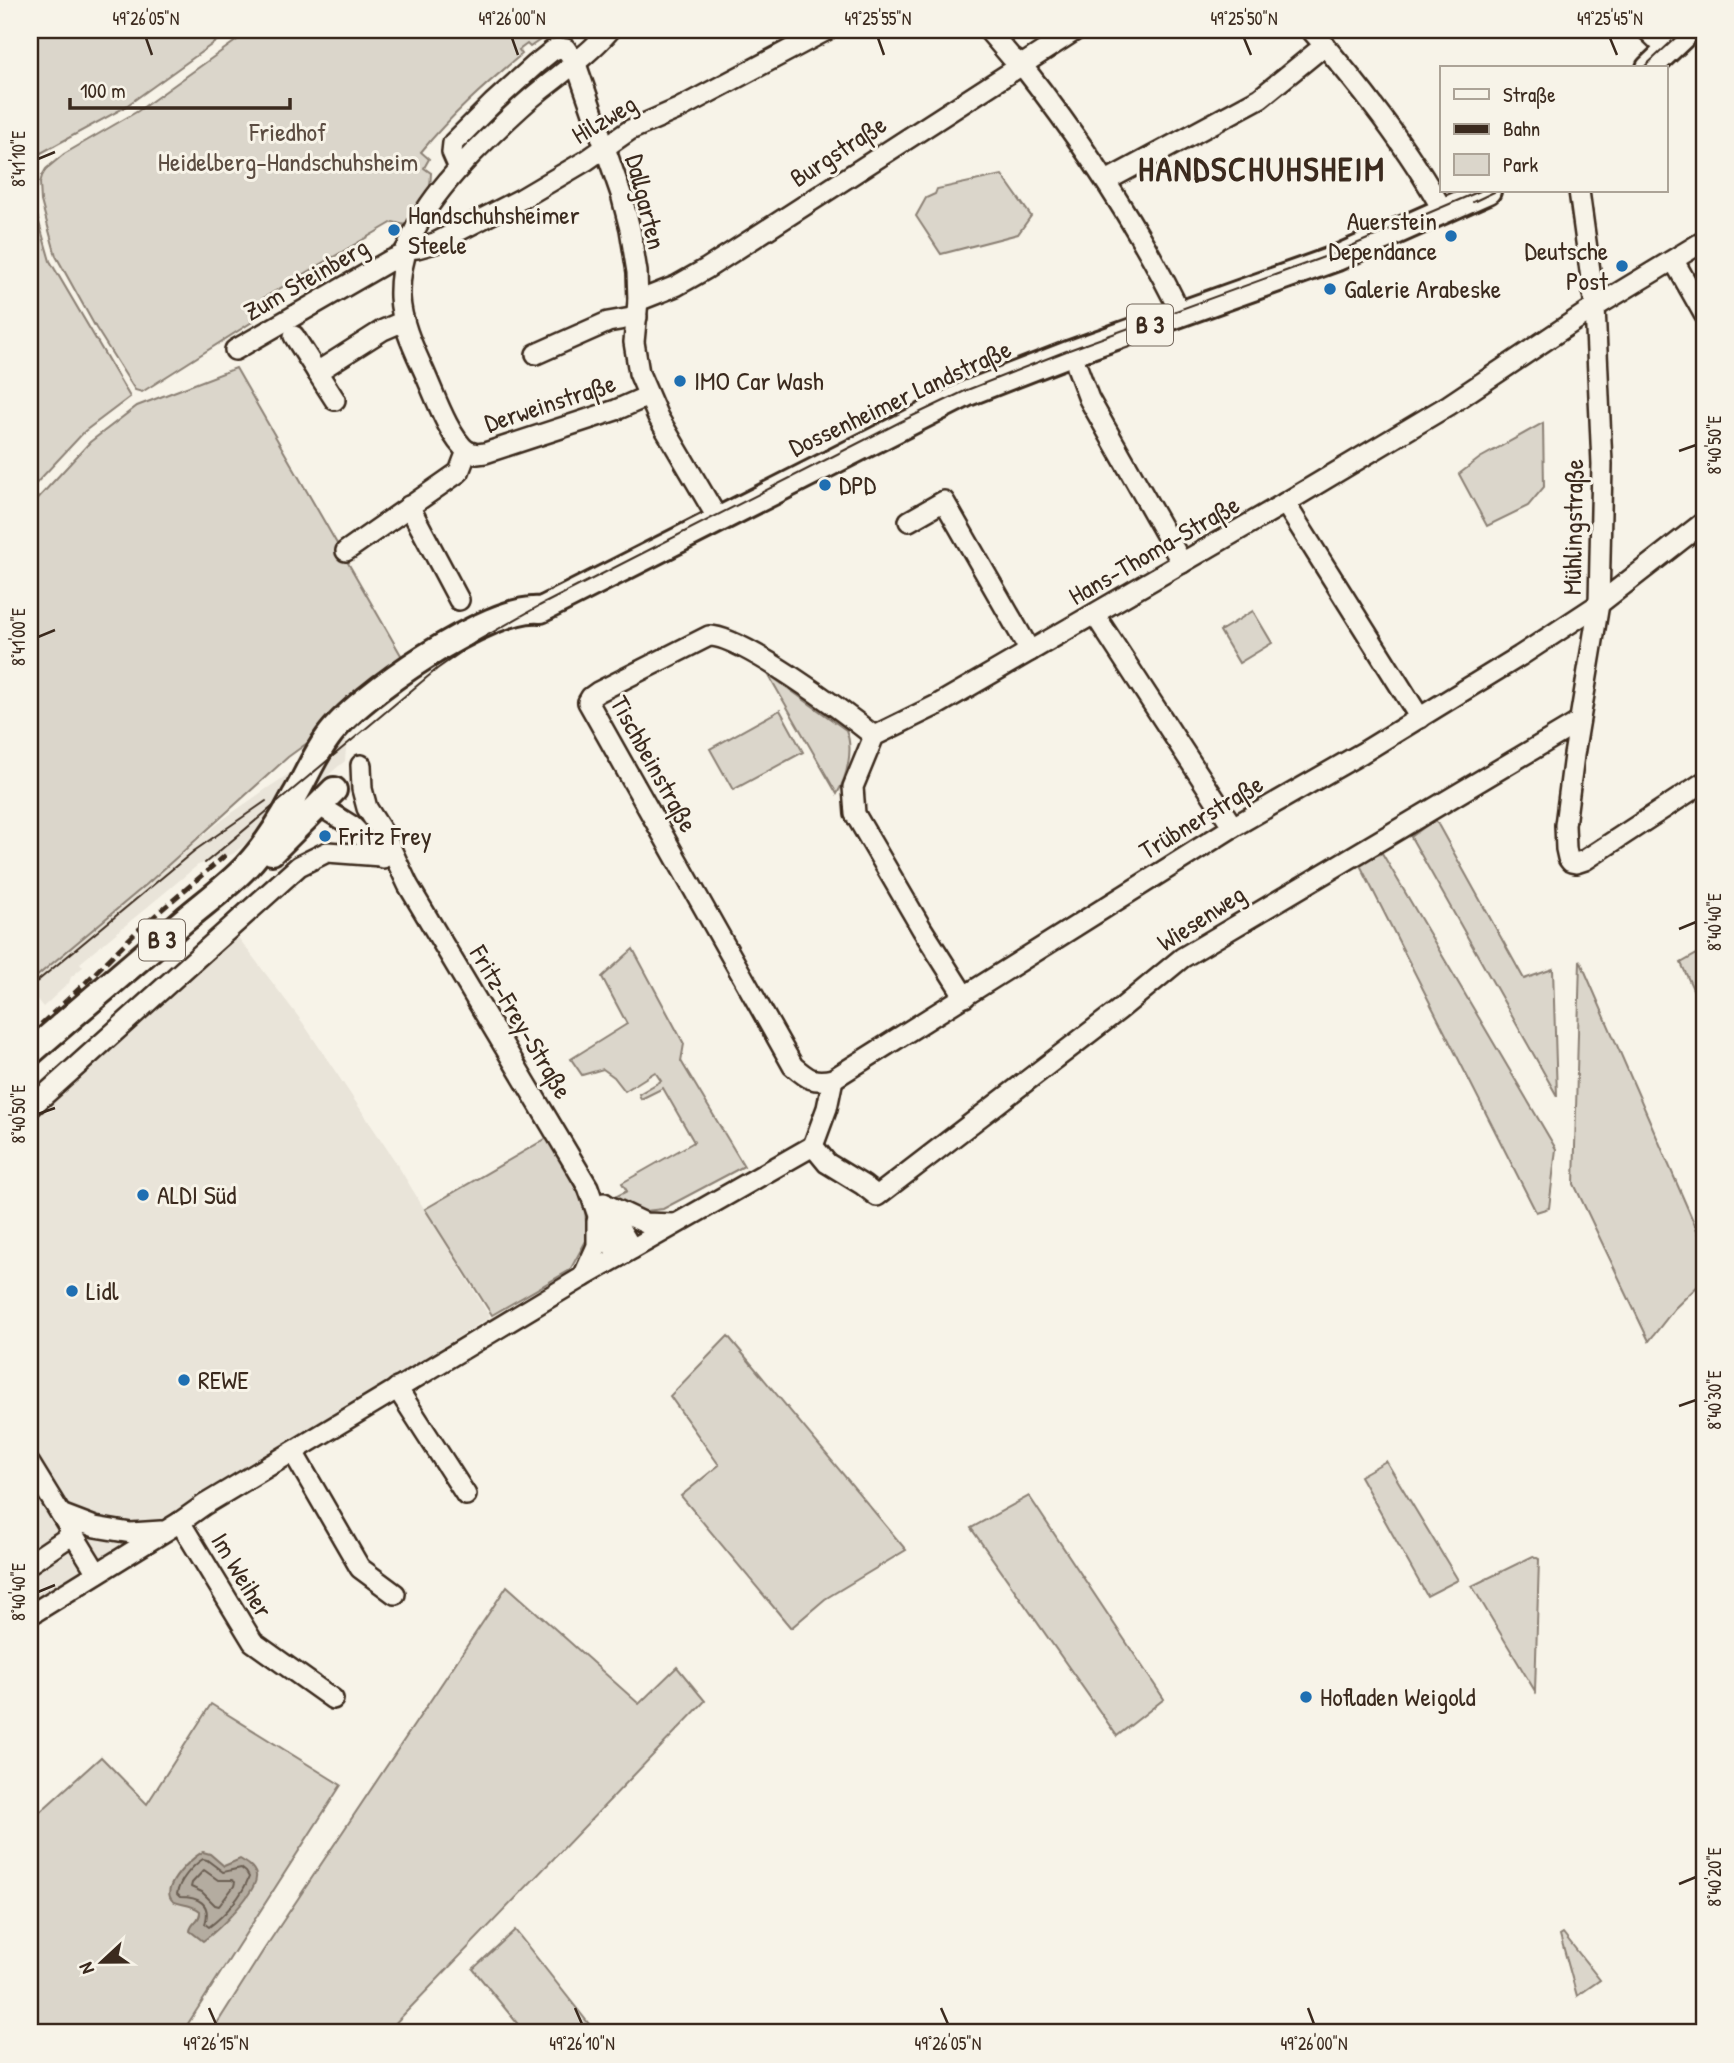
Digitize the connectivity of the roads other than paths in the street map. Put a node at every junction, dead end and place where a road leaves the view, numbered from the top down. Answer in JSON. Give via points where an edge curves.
{"nodes":[{"id":1,"x":610,"y":30,"type":"edge"},
{"id":2,"x":827,"y":30,"type":"edge"},
{"id":3,"x":988,"y":30,"type":"edge"},
{"id":4,"x":1076,"y":30,"type":"edge"},
{"id":5,"x":1311,"y":30,"type":"edge"},
{"id":6,"x":1647,"y":30,"type":"edge"},
{"id":7,"x":1689,"y":30,"type":"edge"},
{"id":8,"x":1325,"y":45,"type":"junction"},
{"id":9,"x":1668,"y":50,"type":"junction"},
{"id":10,"x":576,"y":64,"type":"junction"},
{"id":11,"x":1022,"y":65,"type":"junction"},
{"id":12,"x":1651,"y":66,"type":"edge"},
{"id":13,"x":605,"y":147,"type":"junction"},
{"id":14,"x":1106,"y":181,"type":"junction"},
{"id":15,"x":1487,"y":192,"type":"edge"},
{"id":16,"x":1579,"y":192,"type":"edge"},
{"id":17,"x":1443,"y":211,"type":"junction"},
{"id":18,"x":1704,"y":241,"type":"edge"},
{"id":19,"x":405,"y":251,"type":"junction"},
{"id":20,"x":1674,"y":261,"type":"junction"},
{"id":21,"x":1595,"y":307,"type":"junction"},
{"id":22,"x":638,"y":309,"type":"junction"},
{"id":23,"x":1181,"y":314,"type":"junction"},
{"id":24,"x":1704,"y":314,"type":"edge"},
{"id":25,"x":404,"y":321,"type":"junction"},
{"id":26,"x":294,"y":336,"type":"dead end"},
{"id":27,"x":235,"y":350,"type":"dead end"},
{"id":28,"x":536,"y":354,"type":"dead end"},
{"id":29,"x":1077,"y":367,"type":"dead end"},
{"id":30,"x":317,"y":372,"type":"junction"},
{"id":31,"x":648,"y":397,"type":"junction"},
{"id":32,"x":335,"y":400,"type":"dead end"},
{"id":33,"x":467,"y":451,"type":"junction"},
{"id":34,"x":1285,"y":503,"type":"junction"},
{"id":35,"x":409,"y":506,"type":"junction"},
{"id":36,"x":718,"y":519,"type":"junction"},
{"id":37,"x":909,"y":521,"type":"dead end"},
{"id":38,"x":1704,"y":522,"type":"edge"},
{"id":39,"x":346,"y":551,"type":"dead end"},
{"id":40,"x":1182,"y":563,"type":"junction"},
{"id":41,"x":459,"y":600,"type":"dead end"},
{"id":42,"x":1599,"y":604,"type":"junction"},
{"id":43,"x":1095,"y":615,"type":"junction"},
{"id":44,"x":1030,"y":651,"type":"junction"},
{"id":45,"x":361,"y":704,"type":"junction"},
{"id":46,"x":1420,"y":718,"type":"junction"},
{"id":47,"x":1579,"y":722,"type":"junction"},
{"id":48,"x":874,"y":736,"type":"junction"},
{"id":49,"x":361,"y":765,"type":"dead end"},
{"id":50,"x":1704,"y":782,"type":"edge"},
{"id":51,"x":328,"y":800,"type":"junction"},
{"id":52,"x":367,"y":808,"type":"junction"},
{"id":53,"x":284,"y":814,"type":"junction"},
{"id":54,"x":1233,"y":827,"type":"junction"},
{"id":55,"x":327,"y":852,"type":"junction"},
{"id":56,"x":381,"y":856,"type":"junction"},
{"id":57,"x":247,"y":866,"type":"junction"},
{"id":58,"x":408,"y":885,"type":"junction"},
{"id":59,"x":965,"y":997,"type":"junction"},
{"id":60,"x":30,"y":1053,"type":"edge"},
{"id":61,"x":833,"y":1079,"type":"junction"},
{"id":62,"x":30,"y":1108,"type":"edge"},
{"id":63,"x":813,"y":1146,"type":"junction"},
{"id":64,"x":601,"y":1208,"type":"junction"},
{"id":65,"x":675,"y":1224,"type":"junction"},
{"id":66,"x":625,"y":1253,"type":"junction"},
{"id":67,"x":583,"y":1277,"type":"junction"},
{"id":68,"x":397,"y":1388,"type":"junction"},
{"id":69,"x":293,"y":1452,"type":"junction"},
{"id":70,"x":30,"y":1464,"type":"edge"},
{"id":71,"x":466,"y":1495,"type":"dead end"},
{"id":72,"x":61,"y":1514,"type":"junction"},
{"id":73,"x":173,"y":1526,"type":"junction"},
{"id":74,"x":74,"y":1534,"type":"junction"},
{"id":75,"x":30,"y":1563,"type":"edge"},
{"id":76,"x":97,"y":1573,"type":"junction"},
{"id":77,"x":395,"y":1594,"type":"dead end"},
{"id":78,"x":30,"y":1615,"type":"edge"},
{"id":79,"x":333,"y":1699,"type":"dead end"}],
"edges":[{"from":1,"to":10,"type":"street"},
{"from":2,"to":13,"type":"street","name":"Hilzweg"},
{"from":3,"to":11,"type":"street"},
{"from":4,"to":11,"type":"street","name":"Burgstraße"},
{"from":5,"to":8,"type":"street"},
{"from":6,"to":9,"type":"street"},
{"from":7,"to":9,"type":"main road"},
{"from":8,"to":14,"type":"street","via":[[1259,98]]},
{"from":8,"to":17,"type":"street","via":[[1394,136]]},
{"from":9,"to":12,"type":"main road"},
{"from":10,"to":13,"type":"street","name":"Dallgarten"},
{"from":10,"to":19,"type":"street","name":"Zum Steinberg","via":[[562,48],[552,51],[453,143],[459,168],[422,215]]},
{"from":11,"to":14,"type":"street"},
{"from":11,"to":22,"type":"street","name":"Burgstraße"},
{"from":13,"to":19,"type":"street","name":"Hilzweg","via":[[448,237]]},
{"from":13,"to":22,"type":"street","name":"Dallgarten","via":[[628,221]]},
{"from":14,"to":23,"type":"street"},
{"from":15,"to":17,"type":"main road","name":"Dossenheimer Landstraße","number":"B 3"},
{"from":16,"to":21,"type":"street","name":"Mühlingstraße"},
{"from":17,"to":23,"type":"main road","name":"Dossenheimer Landstraße","number":"B 3","via":[[1337,258]]},
{"from":18,"to":20,"type":"street","name":"Hans-Thoma-Straße"},
{"from":19,"to":25,"type":"street","name":"Zum Steinberg","via":[[400,284]]},
{"from":19,"to":27,"type":"street","name":"Zum Steinberg"},
{"from":20,"to":21,"type":"street","name":"Hans-Thoma-Straße"},
{"from":20,"to":24,"type":"street"},
{"from":21,"to":34,"type":"street","name":"Hans-Thoma-Straße","via":[[1449,405]]},
{"from":21,"to":42,"type":"street","name":"Mühlingstraße","via":[[1602,464]]},
{"from":22,"to":28,"type":"street","name":"Burgstraße"},
{"from":22,"to":31,"type":"street","via":[[635,351]]},
{"from":23,"to":36,"type":"main road","name":"Dossenheimer Landstraße","number":"B 3","via":[[968,393]]},
{"from":25,"to":30,"type":"street"},
{"from":25,"to":33,"type":"street","name":"Zum Steinberg","via":[[451,430]]},
{"from":26,"to":30,"type":"street","name":"Zum Steinberg"},
{"from":29,"to":40,"type":"street","via":[[1089,399]]},
{"from":30,"to":32,"type":"street","name":"Zum Steinberg"},
{"from":31,"to":33,"type":"street","name":"Derweinstraße","via":[[485,453]]},
{"from":31,"to":36,"type":"street"},
{"from":33,"to":35,"type":"street","via":[[459,472]]},
{"from":34,"to":40,"type":"street","name":"Hans-Thoma-Straße"},
{"from":34,"to":46,"type":"street"},
{"from":35,"to":39,"type":"street"},
{"from":35,"to":41,"type":"street"},
{"from":36,"to":45,"type":"main road","name":"Dossenheimer Landstraße","number":"B 3","via":[[541,610],[512,613],[444,645]]},
{"from":37,"to":44,"type":"street","via":[[944,501]]},
{"from":38,"to":42,"type":"street","name":"Trübnerstraße"},
{"from":40,"to":43,"type":"street","name":"Hans-Thoma-Straße"},
{"from":42,"to":46,"type":"street","name":"Trübnerstraße"},
{"from":42,"to":47,"type":"street","name":"Mühlingstraße"},
{"from":43,"to":44,"type":"street","name":"Hans-Thoma-Straße"},
{"from":43,"to":54,"type":"street"},
{"from":44,"to":48,"type":"street","name":"Hans-Thoma-Straße"},
{"from":45,"to":51,"type":"main road","name":"Dossenheimer Landstraße","number":"B 3","via":[[321,769]]},
{"from":45,"to":53,"type":"main road","name":"Dossenheimer Landstraße","number":"B 3","via":[[329,736]]},
{"from":46,"to":54,"type":"street","name":"Trübnerstraße"},
{"from":47,"to":50,"type":"street","name":"Mühlingstraße","via":[[1565,825],[1571,862],[1585,860]]},
{"from":47,"to":63,"type":"street","name":"Wiesenweg","via":[[1182,958],[877,1196],[827,1163]]},
{"from":48,"to":59,"type":"street","via":[[853,787],[855,814]]},
{"from":48,"to":61,"type":"street","name":"Tischbeinstraße","via":[[776,667],[717,636],[592,696],[589,702],[793,1066],[806,1078]]},
{"from":49,"to":52,"type":"street","name":"Fritz-Frey-Straße"},
{"from":51,"to":52,"type":"street","name":"Fritz-Frey-Straße","via":[[350,795]]},
{"from":51,"to":53,"type":"street","name":"Dossenheimer Landstraße"},
{"from":51,"to":55,"type":"street","via":[[334,838]]},
{"from":51,"to":56,"type":"street","name":"Fritz-Frey-Straße"},
{"from":51,"to":57,"type":"main road","name":"Dossenheimer Landstraße","number":"B 3","via":[[275,850]]},
{"from":52,"to":58,"type":"street","name":"Fritz-Frey-Straße"},
{"from":53,"to":57,"type":"main road","name":"Dossenheimer Landstraße","number":"B 3"},
{"from":54,"to":59,"type":"street","name":"Trübnerstraße"},
{"from":55,"to":56,"type":"street"},
{"from":55,"to":62,"type":"street","via":[[293,871]]},
{"from":56,"to":58,"type":"street","name":"Fritz-Frey-Straße"},
{"from":57,"to":60,"type":"main road","name":"Dossenheimer Landstraße","number":"B 3"},
{"from":58,"to":64,"type":"street","name":"Fritz-Frey-Straße"},
{"from":59,"to":61,"type":"street","name":"Trübnerstraße"},
{"from":61,"to":63,"type":"street"},
{"from":63,"to":65,"type":"street"},
{"from":64,"to":65,"type":"street","name":"Fritz-Frey-Straße","via":[[645,1223]]},
{"from":64,"to":66,"type":"street","name":"Fritz-Frey-Straße"},
{"from":64,"to":67,"type":"street","via":[[597,1246]]},
{"from":65,"to":66,"type":"street"},
{"from":66,"to":67,"type":"street"},
{"from":67,"to":68,"type":"street"},
{"from":68,"to":69,"type":"street"},
{"from":68,"to":71,"type":"street"},
{"from":69,"to":73,"type":"street"},
{"from":69,"to":77,"type":"street","via":[[360,1568]]},
{"from":70,"to":72,"type":"street"},
{"from":72,"to":73,"type":"street","via":[[95,1527],[131,1533]]},
{"from":72,"to":74,"type":"street"},
{"from":73,"to":76,"type":"street"},
{"from":73,"to":79,"type":"street","name":"Im Weiher","via":[[253,1642]]},
{"from":74,"to":75,"type":"street"},
{"from":74,"to":76,"type":"street"},
{"from":76,"to":78,"type":"street"}]}
